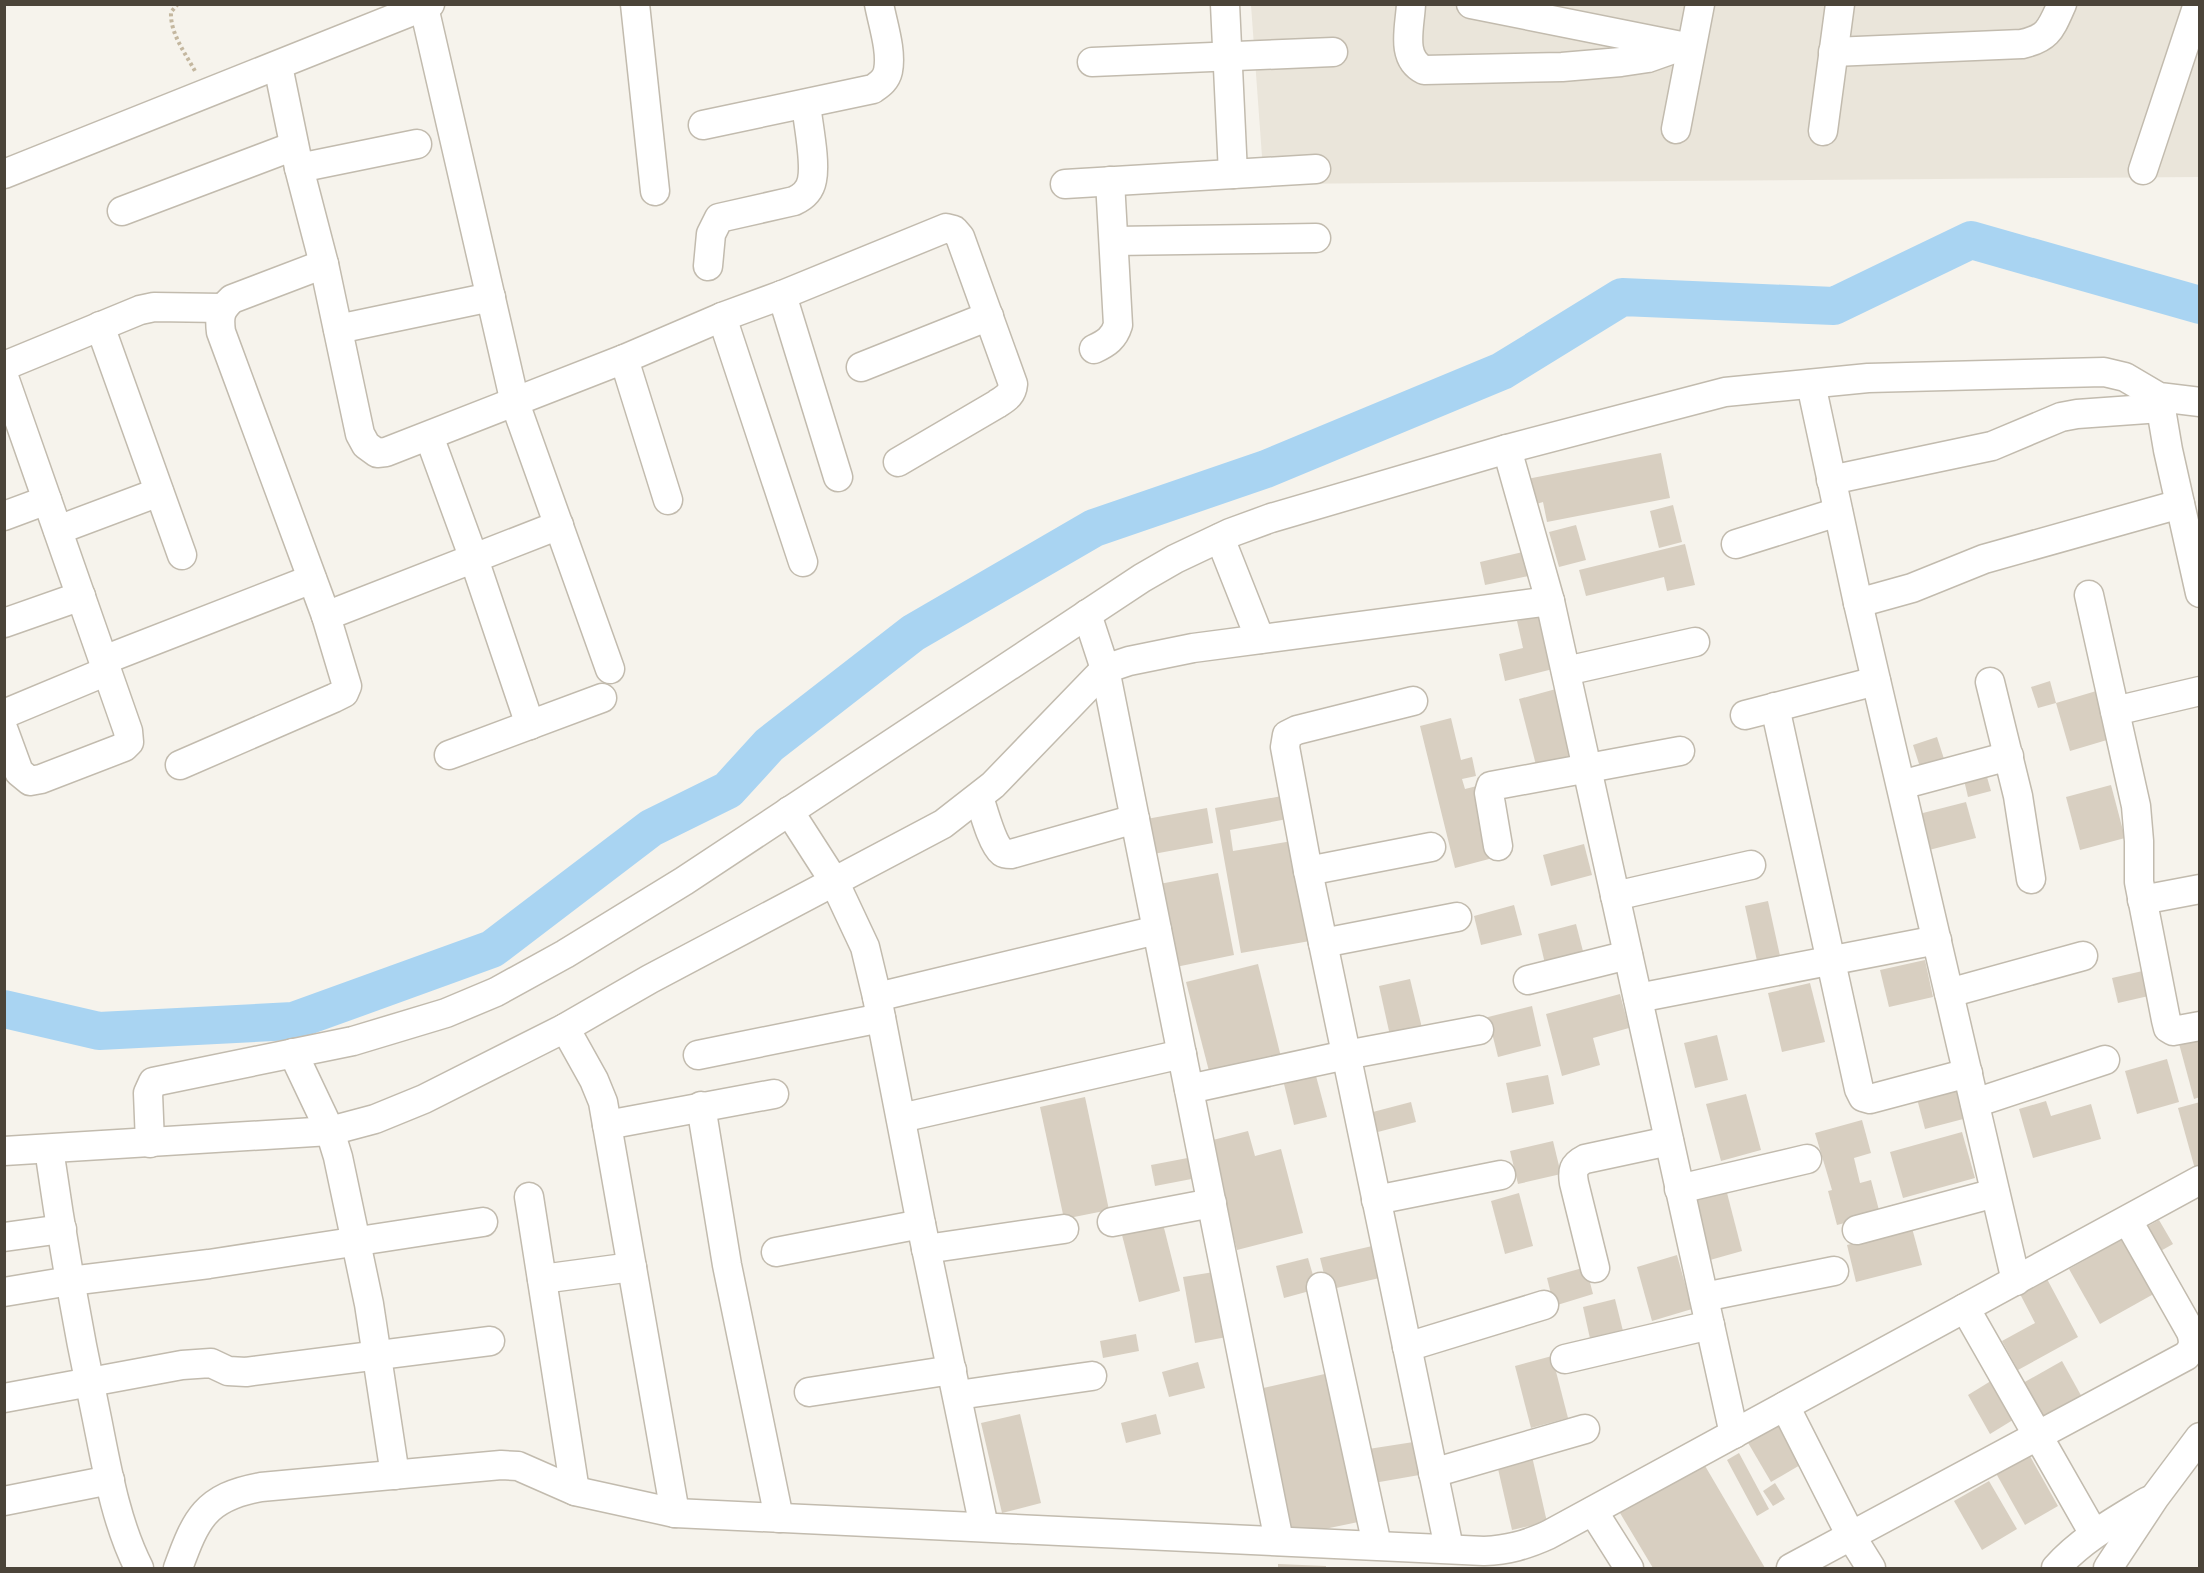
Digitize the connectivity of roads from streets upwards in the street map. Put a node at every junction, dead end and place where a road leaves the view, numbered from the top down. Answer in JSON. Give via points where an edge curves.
{"nodes":[{"id":1,"x":635,"y":4,"type":"edge"},
{"id":2,"x":879,"y":4,"type":"edge"},
{"id":3,"x":1225,"y":4,"type":"edge"},
{"id":4,"x":1411,"y":4,"type":"edge"},
{"id":5,"x":1471,"y":4,"type":"edge"},
{"id":6,"x":1700,"y":4,"type":"edge"},
{"id":7,"x":1840,"y":4,"type":"edge"},
{"id":8,"x":2062,"y":4,"type":"edge"},
{"id":9,"x":2198,"y":4,"type":"edge"},
{"id":10,"x":427,"y":6,"type":"edge"},
{"id":11,"x":1687,"y":46,"type":"junction"},
{"id":12,"x":2192,"y":47,"type":"edge"},
{"id":13,"x":1333,"y":52,"type":"dead end"},
{"id":14,"x":1833,"y":52,"type":"junction"},
{"id":15,"x":1228,"y":57,"type":"junction"},
{"id":16,"x":1092,"y":62,"type":"dead end"},
{"id":17,"x":278,"y":66,"type":"junction"},
{"id":18,"x":806,"y":104,"type":"junction"},
{"id":19,"x":703,"y":125,"type":"dead end"},
{"id":20,"x":1676,"y":129,"type":"dead end"},
{"id":21,"x":1823,"y":131,"type":"dead end"},
{"id":22,"x":417,"y":144,"type":"dead end"},
{"id":23,"x":297,"y":157,"type":"junction"},
{"id":24,"x":1316,"y":169,"type":"dead end"},
{"id":25,"x":2143,"y":170,"type":"dead end"},
{"id":26,"x":4,"y":174,"type":"edge"},
{"id":27,"x":1233,"y":174,"type":"junction"},
{"id":28,"x":1110,"y":181,"type":"junction"},
{"id":29,"x":1065,"y":184,"type":"dead end"},
{"id":30,"x":655,"y":190,"type":"dead end"},
{"id":31,"x":122,"y":211,"type":"dead end"},
{"id":32,"x":1316,"y":238,"type":"dead end"},
{"id":33,"x":1114,"y":241,"type":"junction"},
{"id":34,"x":324,"y":264,"type":"junction"},
{"id":35,"x":708,"y":266,"type":"dead end"},
{"id":36,"x":782,"y":295,"type":"junction"},
{"id":37,"x":491,"y":297,"type":"junction"},
{"id":38,"x":222,"y":308,"type":"junction"},
{"id":39,"x":988,"y":316,"type":"junction"},
{"id":40,"x":722,"y":317,"type":"junction"},
{"id":41,"x":100,"y":326,"type":"junction"},
{"id":42,"x":338,"y":330,"type":"junction"},
{"id":43,"x":1094,"y":349,"type":"dead end"},
{"id":44,"x":624,"y":359,"type":"junction"},
{"id":45,"x":4,"y":366,"type":"edge"},
{"id":46,"x":861,"y":367,"type":"dead end"},
{"id":47,"x":4,"y":376,"type":"edge"},
{"id":48,"x":1810,"y":384,"type":"junction"},
{"id":49,"x":2199,"y":402,"type":"edge"},
{"id":50,"x":515,"y":403,"type":"junction"},
{"id":51,"x":2160,"y":403,"type":"junction"},
{"id":52,"x":12,"y":425,"type":"edge"},
{"id":53,"x":429,"y":436,"type":"junction"},
{"id":54,"x":1507,"y":449,"type":"junction"},
{"id":55,"x":898,"y":462,"type":"dead end"},
{"id":56,"x":837,"y":477,"type":"dead end"},
{"id":57,"x":1831,"y":480,"type":"junction"},
{"id":58,"x":159,"y":492,"type":"junction"},
{"id":59,"x":47,"y":500,"type":"junction"},
{"id":60,"x":668,"y":500,"type":"dead end"},
{"id":61,"x":1838,"y":512,"type":"junction"},
{"id":62,"x":2187,"y":515,"type":"edge"},
{"id":63,"x":4,"y":516,"type":"edge"},
{"id":64,"x":559,"y":525,"type":"junction"},
{"id":65,"x":58,"y":530,"type":"junction"},
{"id":66,"x":1220,"y":538,"type":"junction"},
{"id":67,"x":1736,"y":544,"type":"dead end"},
{"id":68,"x":182,"y":555,"type":"dead end"},
{"id":69,"x":474,"y":559,"type":"junction"},
{"id":70,"x":803,"y":562,"type":"dead end"},
{"id":71,"x":312,"y":579,"type":"junction"},
{"id":72,"x":2199,"y":593,"type":"edge"},
{"id":73,"x":2089,"y":595,"type":"dead end"},
{"id":74,"x":81,"y":596,"type":"junction"},
{"id":75,"x":1550,"y":601,"type":"junction"},
{"id":76,"x":1858,"y":603,"type":"junction"},
{"id":77,"x":1087,"y":614,"type":"junction"},
{"id":78,"x":326,"y":616,"type":"junction"},
{"id":79,"x":4,"y":623,"type":"edge"},
{"id":80,"x":1260,"y":639,"type":"junction"},
{"id":81,"x":1695,"y":642,"type":"dead end"},
{"id":82,"x":105,"y":666,"type":"junction"},
{"id":83,"x":610,"y":669,"type":"dead end"},
{"id":84,"x":1105,"y":669,"type":"junction"},
{"id":85,"x":1566,"y":671,"type":"junction"},
{"id":86,"x":1876,"y":681,"type":"junction"},
{"id":87,"x":1990,"y":682,"type":"dead end"},
{"id":88,"x":2199,"y":691,"type":"edge"},
{"id":89,"x":602,"y":698,"type":"dead end"},
{"id":90,"x":1413,"y":701,"type":"dead end"},
{"id":91,"x":1775,"y":707,"type":"junction"},
{"id":92,"x":2115,"y":711,"type":"junction"},
{"id":93,"x":4,"y":714,"type":"edge"},
{"id":94,"x":1745,"y":715,"type":"dead end"},
{"id":95,"x":530,"y":725,"type":"junction"},
{"id":96,"x":4,"y":731,"type":"edge"},
{"id":97,"x":1680,"y":751,"type":"dead end"},
{"id":98,"x":449,"y":755,"type":"dead end"},
{"id":99,"x":2009,"y":756,"type":"junction"},
{"id":100,"x":180,"y":765,"type":"dead end"},
{"id":101,"x":1587,"y":769,"type":"junction"},
{"id":102,"x":1901,"y":785,"type":"junction"},
{"id":103,"x":979,"y":797,"type":"junction"},
{"id":104,"x":789,"y":811,"type":"junction"},
{"id":105,"x":1135,"y":819,"type":"junction"},
{"id":106,"x":1498,"y":846,"type":"dead end"},
{"id":107,"x":1431,"y":847,"type":"dead end"},
{"id":108,"x":1751,"y":865,"type":"dead end"},
{"id":109,"x":1308,"y":871,"type":"junction"},
{"id":110,"x":2031,"y":879,"type":"dead end"},
{"id":111,"x":834,"y":881,"type":"junction"},
{"id":112,"x":2199,"y":889,"type":"edge"},
{"id":113,"x":1615,"y":896,"type":"junction"},
{"id":114,"x":2142,"y":900,"type":"junction"},
{"id":115,"x":1457,"y":917,"type":"dead end"},
{"id":116,"x":1157,"y":930,"type":"junction"},
{"id":117,"x":1937,"y":940,"type":"junction"},
{"id":118,"x":1323,"y":944,"type":"junction"},
{"id":119,"x":1628,"y":955,"type":"junction"},
{"id":120,"x":2083,"y":956,"type":"dead end"},
{"id":121,"x":1830,"y":961,"type":"junction"},
{"id":122,"x":1528,"y":980,"type":"dead end"},
{"id":123,"x":1949,"y":993,"type":"junction"},
{"id":124,"x":1638,"y":998,"type":"junction"},
{"id":125,"x":879,"y":1008,"type":"junction"},
{"id":126,"x":2199,"y":1026,"type":"edge"},
{"id":127,"x":565,"y":1028,"type":"junction"},
{"id":128,"x":1479,"y":1030,"type":"dead end"},
{"id":129,"x":293,"y":1053,"type":"junction"},
{"id":130,"x":1182,"y":1054,"type":"junction"},
{"id":131,"x":699,"y":1055,"type":"dead end"},
{"id":132,"x":1346,"y":1055,"type":"junction"},
{"id":133,"x":2105,"y":1060,"type":"dead end"},
{"id":134,"x":1968,"y":1073,"type":"junction"},
{"id":135,"x":1189,"y":1089,"type":"junction"},
{"id":136,"x":774,"y":1094,"type":"dead end"},
{"id":137,"x":1974,"y":1103,"type":"junction"},
{"id":138,"x":701,"y":1106,"type":"junction"},
{"id":139,"x":901,"y":1118,"type":"junction"},
{"id":140,"x":607,"y":1125,"type":"junction"},
{"id":141,"x":330,"y":1131,"type":"junction"},
{"id":142,"x":1669,"y":1141,"type":"junction"},
{"id":143,"x":150,"y":1143,"type":"junction"},
{"id":144,"x":49,"y":1149,"type":"junction"},
{"id":145,"x":4,"y":1151,"type":"edge"},
{"id":146,"x":1807,"y":1159,"type":"dead end"},
{"id":147,"x":1501,"y":1175,"type":"dead end"},
{"id":148,"x":2199,"y":1180,"type":"edge"},
{"id":149,"x":1680,"y":1189,"type":"junction"},
{"id":150,"x":1995,"y":1193,"type":"junction"},
{"id":151,"x":530,"y":1197,"type":"dead end"},
{"id":152,"x":1376,"y":1200,"type":"junction"},
{"id":153,"x":1212,"y":1203,"type":"junction"},
{"id":154,"x":2127,"y":1221,"type":"junction"},
{"id":155,"x":483,"y":1222,"type":"dead end"},
{"id":156,"x":1112,"y":1222,"type":"dead end"},
{"id":157,"x":62,"y":1229,"type":"junction"},
{"id":158,"x":1064,"y":1229,"type":"dead end"},
{"id":159,"x":1857,"y":1230,"type":"dead end"},
{"id":160,"x":924,"y":1236,"type":"junction"},
{"id":161,"x":4,"y":1237,"type":"edge"},
{"id":162,"x":357,"y":1242,"type":"junction"},
{"id":163,"x":776,"y":1252,"type":"dead end"},
{"id":164,"x":632,"y":1267,"type":"junction"},
{"id":165,"x":1595,"y":1268,"type":"dead end"},
{"id":166,"x":1834,"y":1271,"type":"dead end"},
{"id":167,"x":542,"y":1279,"type":"junction"},
{"id":168,"x":70,"y":1281,"type":"junction"},
{"id":169,"x":2016,"y":1281,"type":"junction"},
{"id":170,"x":1321,"y":1287,"type":"dead end"},
{"id":171,"x":4,"y":1292,"type":"edge"},
{"id":172,"x":1704,"y":1297,"type":"junction"},
{"id":173,"x":1544,"y":1305,"type":"dead end"},
{"id":174,"x":1965,"y":1308,"type":"junction"},
{"id":175,"x":1710,"y":1325,"type":"junction"},
{"id":176,"x":490,"y":1341,"type":"dead end"},
{"id":177,"x":1407,"y":1347,"type":"junction"},
{"id":178,"x":378,"y":1356,"type":"junction"},
{"id":179,"x":1565,"y":1359,"type":"dead end"},
{"id":180,"x":1092,"y":1376,"type":"dead end"},
{"id":181,"x":89,"y":1382,"type":"junction"},
{"id":182,"x":955,"y":1383,"type":"junction"},
{"id":183,"x":809,"y":1392,"type":"dead end"},
{"id":184,"x":4,"y":1398,"type":"edge"},
{"id":185,"x":1785,"y":1406,"type":"junction"},
{"id":186,"x":1585,"y":1429,"type":"dead end"},
{"id":187,"x":1734,"y":1434,"type":"junction"},
{"id":188,"x":2037,"y":1436,"type":"junction"},
{"id":189,"x":2199,"y":1437,"type":"edge"},
{"id":190,"x":1433,"y":1473,"type":"junction"},
{"id":191,"x":395,"y":1475,"type":"junction"},
{"id":192,"x":110,"y":1480,"type":"junction"},
{"id":193,"x":575,"y":1491,"type":"junction"},
{"id":194,"x":2155,"y":1497,"type":"junction"},
{"id":195,"x":4,"y":1501,"type":"edge"},
{"id":196,"x":1593,"y":1511,"type":"junction"},
{"id":197,"x":675,"y":1513,"type":"junction"},
{"id":198,"x":779,"y":1518,"type":"junction"},
{"id":199,"x":984,"y":1527,"type":"junction"},
{"id":200,"x":2094,"y":1534,"type":"junction"},
{"id":201,"x":1851,"y":1536,"type":"junction"},
{"id":202,"x":1280,"y":1541,"type":"junction"},
{"id":203,"x":1377,"y":1545,"type":"junction"},
{"id":204,"x":1449,"y":1548,"type":"junction"},
{"id":205,"x":139,"y":1569,"type":"edge"},
{"id":206,"x":178,"y":1569,"type":"edge"},
{"id":207,"x":1629,"y":1569,"type":"edge"},
{"id":208,"x":1791,"y":1569,"type":"edge"},
{"id":209,"x":1871,"y":1569,"type":"edge"},
{"id":210,"x":2056,"y":1569,"type":"edge"},
{"id":211,"x":2108,"y":1569,"type":"edge"}],
"edges":[{"from":1,"to":30,"type":"street"},
{"from":2,"to":18,"type":"street","via":[[888,53],[888,71],[883,82],[873,90]]},
{"from":3,"to":15,"type":"street"},
{"from":4,"to":11,"type":"street","via":[[1408,50],[1411,60],[1424,70],[1621,62]]},
{"from":5,"to":11,"type":"street"},
{"from":6,"to":11,"type":"street"},
{"from":7,"to":14,"type":"street"},
{"from":8,"to":14,"type":"street","via":[[2045,36],[2022,44]]},
{"from":9,"to":12,"type":"street"},
{"from":10,"to":17,"type":"street"},
{"from":10,"to":37,"type":"street"},
{"from":11,"to":20,"type":"street"},
{"from":12,"to":25,"type":"street"},
{"from":13,"to":15,"type":"street"},
{"from":14,"to":21,"type":"street"},
{"from":15,"to":16,"type":"street"},
{"from":15,"to":27,"type":"street"},
{"from":17,"to":23,"type":"street"},
{"from":17,"to":26,"type":"street"},
{"from":18,"to":19,"type":"street"},
{"from":18,"to":35,"type":"street","via":[[810,187],[794,201],[719,218],[711,234]]},
{"from":22,"to":23,"type":"street"},
{"from":23,"to":31,"type":"street"},
{"from":23,"to":34,"type":"street"},
{"from":24,"to":27,"type":"street"},
{"from":27,"to":28,"type":"street"},
{"from":28,"to":29,"type":"street"},
{"from":28,"to":33,"type":"street"},
{"from":32,"to":33,"type":"street"},
{"from":33,"to":43,"type":"street","via":[[1118,325],[1114,336]]},
{"from":34,"to":38,"type":"street","via":[[232,299]]},
{"from":34,"to":42,"type":"street"},
{"from":36,"to":39,"type":"street","via":[[946,228],[960,237]]},
{"from":36,"to":40,"type":"street"},
{"from":36,"to":56,"type":"street"},
{"from":37,"to":42,"type":"street"},
{"from":37,"to":50,"type":"street"},
{"from":38,"to":41,"type":"street","via":[[154,307]]},
{"from":38,"to":71,"type":"street","via":[[221,332]]},
{"from":39,"to":46,"type":"street"},
{"from":39,"to":55,"type":"street","via":[[1013,384],[1012,391],[997,404]]},
{"from":40,"to":44,"type":"street"},
{"from":40,"to":70,"type":"street"},
{"from":41,"to":45,"type":"street"},
{"from":41,"to":58,"type":"street"},
{"from":42,"to":53,"type":"street","via":[[360,434],[366,445],[376,453],[386,452]]},
{"from":44,"to":50,"type":"street"},
{"from":44,"to":60,"type":"street"},
{"from":47,"to":52,"type":"street"},
{"from":48,"to":51,"type":"street","via":[[1868,378],[2104,372],[2125,377]]},
{"from":48,"to":54,"type":"street","via":[[1725,392]]},
{"from":48,"to":57,"type":"street"},
{"from":49,"to":51,"type":"street"},
{"from":50,"to":53,"type":"street"},
{"from":50,"to":64,"type":"street"},
{"from":51,"to":57,"type":"street","via":[[2061,417],[1992,446]]},
{"from":51,"to":62,"type":"street"},
{"from":52,"to":59,"type":"street"},
{"from":53,"to":69,"type":"street"},
{"from":54,"to":66,"type":"street","via":[[1271,518]]},
{"from":54,"to":75,"type":"street"},
{"from":57,"to":61,"type":"street"},
{"from":58,"to":65,"type":"street"},
{"from":58,"to":68,"type":"street"},
{"from":59,"to":63,"type":"street"},
{"from":59,"to":65,"type":"street"},
{"from":61,"to":67,"type":"street"},
{"from":61,"to":76,"type":"street"},
{"from":62,"to":72,"type":"street"},
{"from":62,"to":76,"type":"street","via":[[1984,559],[1912,588]]},
{"from":64,"to":69,"type":"street"},
{"from":64,"to":83,"type":"street"},
{"from":65,"to":74,"type":"street"},
{"from":66,"to":77,"type":"street","via":[[1175,559]]},
{"from":66,"to":80,"type":"street"},
{"from":69,"to":78,"type":"street"},
{"from":69,"to":95,"type":"street"},
{"from":71,"to":78,"type":"street"},
{"from":71,"to":82,"type":"street"},
{"from":73,"to":92,"type":"street"},
{"from":74,"to":79,"type":"street"},
{"from":74,"to":82,"type":"street"},
{"from":75,"to":80,"type":"street"},
{"from":75,"to":85,"type":"street"},
{"from":76,"to":86,"type":"street"},
{"from":77,"to":84,"type":"street"},
{"from":77,"to":104,"type":"street"},
{"from":78,"to":100,"type":"street","via":[[346,678],[344,693]]},
{"from":80,"to":84,"type":"street","via":[[1140,658]]},
{"from":81,"to":85,"type":"street"},
{"from":82,"to":93,"type":"street"},
{"from":82,"to":96,"type":"street","via":[[129,736],[124,747],[30,781],[19,772]]},
{"from":84,"to":103,"type":"street"},
{"from":84,"to":105,"type":"street"},
{"from":85,"to":101,"type":"street"},
{"from":86,"to":91,"type":"street"},
{"from":86,"to":102,"type":"street"},
{"from":87,"to":99,"type":"street"},
{"from":88,"to":92,"type":"street"},
{"from":89,"to":95,"type":"street"},
{"from":90,"to":109,"type":"street","via":[[1287,735],[1285,747]]},
{"from":91,"to":94,"type":"street"},
{"from":91,"to":121,"type":"street"},
{"from":92,"to":114,"type":"street","via":[[2138,823]]},
{"from":95,"to":98,"type":"street"},
{"from":97,"to":101,"type":"street"},
{"from":99,"to":102,"type":"street"},
{"from":99,"to":110,"type":"street"},
{"from":101,"to":106,"type":"street","via":[[1491,786]]},
{"from":101,"to":113,"type":"street"},
{"from":102,"to":117,"type":"street"},
{"from":103,"to":105,"type":"street","via":[[1000,851],[1006,854]]},
{"from":103,"to":111,"type":"street","via":[[943,824]]},
{"from":104,"to":111,"type":"street"},
{"from":104,"to":129,"type":"street","via":[[684,881],[496,992],[394,1029]]},
{"from":105,"to":116,"type":"street"},
{"from":107,"to":109,"type":"street"},
{"from":108,"to":113,"type":"street"},
{"from":109,"to":118,"type":"street"},
{"from":111,"to":125,"type":"street","via":[[864,946]]},
{"from":111,"to":127,"type":"street"},
{"from":112,"to":114,"type":"street"},
{"from":113,"to":119,"type":"street"},
{"from":114,"to":126,"type":"street","via":[[2168,1028],[2173,1032]]},
{"from":115,"to":118,"type":"street"},
{"from":116,"to":125,"type":"street"},
{"from":116,"to":130,"type":"street"},
{"from":117,"to":121,"type":"street"},
{"from":117,"to":123,"type":"street"},
{"from":118,"to":132,"type":"street"},
{"from":119,"to":122,"type":"street"},
{"from":119,"to":124,"type":"street"},
{"from":120,"to":123,"type":"street"},
{"from":121,"to":124,"type":"street"},
{"from":121,"to":134,"type":"street","via":[[1863,1097],[1870,1099]]},
{"from":123,"to":134,"type":"street"},
{"from":124,"to":142,"type":"street"},
{"from":125,"to":131,"type":"street"},
{"from":125,"to":139,"type":"street"},
{"from":127,"to":140,"type":"street","via":[[594,1080]]},
{"from":127,"to":141,"type":"street","via":[[424,1100]]},
{"from":128,"to":132,"type":"street"},
{"from":129,"to":141,"type":"street"},
{"from":129,"to":143,"type":"street","via":[[153,1082],[148,1093]]},
{"from":130,"to":135,"type":"street"},
{"from":130,"to":139,"type":"street"},
{"from":132,"to":135,"type":"street"},
{"from":132,"to":152,"type":"street"},
{"from":133,"to":137,"type":"street"},
{"from":134,"to":137,"type":"street"},
{"from":135,"to":153,"type":"street"},
{"from":136,"to":138,"type":"street"},
{"from":137,"to":150,"type":"street"},
{"from":138,"to":140,"type":"street"},
{"from":138,"to":198,"type":"street","via":[[727,1265]]},
{"from":139,"to":160,"type":"street"},
{"from":140,"to":164,"type":"street"},
{"from":141,"to":143,"type":"street"},
{"from":141,"to":162,"type":"street"},
{"from":142,"to":149,"type":"street"},
{"from":142,"to":165,"type":"street","via":[[1584,1159],[1572,1171]]},
{"from":143,"to":144,"type":"street"},
{"from":144,"to":145,"type":"street"},
{"from":144,"to":157,"type":"street"},
{"from":146,"to":149,"type":"street"},
{"from":147,"to":152,"type":"street"},
{"from":148,"to":154,"type":"street"},
{"from":149,"to":172,"type":"street"},
{"from":150,"to":159,"type":"street"},
{"from":150,"to":169,"type":"street"},
{"from":151,"to":167,"type":"street"},
{"from":152,"to":177,"type":"street"},
{"from":153,"to":156,"type":"street"},
{"from":153,"to":202,"type":"street"},
{"from":154,"to":169,"type":"street"},
{"from":154,"to":188,"type":"street","via":[[2191,1332],[2192,1350]]},
{"from":155,"to":162,"type":"street"},
{"from":157,"to":161,"type":"street"},
{"from":157,"to":168,"type":"street"},
{"from":158,"to":160,"type":"street"},
{"from":160,"to":163,"type":"street"},
{"from":160,"to":182,"type":"street"},
{"from":162,"to":168,"type":"street"},
{"from":162,"to":178,"type":"street"},
{"from":164,"to":167,"type":"street"},
{"from":164,"to":197,"type":"street"},
{"from":166,"to":172,"type":"street"},
{"from":167,"to":193,"type":"street"},
{"from":168,"to":171,"type":"street"},
{"from":168,"to":181,"type":"street"},
{"from":169,"to":174,"type":"street"},
{"from":170,"to":203,"type":"street"},
{"from":172,"to":175,"type":"street"},
{"from":173,"to":177,"type":"street"},
{"from":174,"to":185,"type":"street"},
{"from":174,"to":188,"type":"street"},
{"from":175,"to":179,"type":"street"},
{"from":175,"to":187,"type":"street"},
{"from":176,"to":178,"type":"street"},
{"from":177,"to":190,"type":"street"},
{"from":178,"to":181,"type":"street","via":[[246,1372],[228,1371],[211,1363]]},
{"from":178,"to":191,"type":"street"},
{"from":180,"to":182,"type":"street"},
{"from":181,"to":184,"type":"street"},
{"from":181,"to":192,"type":"street"},
{"from":182,"to":183,"type":"street"},
{"from":182,"to":199,"type":"street"},
{"from":185,"to":187,"type":"street"},
{"from":185,"to":201,"type":"street"},
{"from":186,"to":190,"type":"street"},
{"from":187,"to":196,"type":"street"},
{"from":188,"to":200,"type":"street"},
{"from":188,"to":201,"type":"street"},
{"from":189,"to":194,"type":"street"},
{"from":190,"to":204,"type":"street"},
{"from":191,"to":193,"type":"street","via":[[518,1466]]},
{"from":191,"to":206,"type":"street","via":[[237,1491],[215,1502],[201,1519]]},
{"from":192,"to":195,"type":"street"},
{"from":192,"to":205,"type":"street"},
{"from":193,"to":197,"type":"street"},
{"from":194,"to":200,"type":"street"},
{"from":194,"to":211,"type":"street"},
{"from":196,"to":204,"type":"street","via":[[1508,1550]]},
{"from":196,"to":207,"type":"street"},
{"from":197,"to":198,"type":"street"},
{"from":198,"to":199,"type":"street"},
{"from":199,"to":202,"type":"street"},
{"from":200,"to":210,"type":"street"},
{"from":201,"to":208,"type":"street"},
{"from":201,"to":209,"type":"street"},
{"from":202,"to":203,"type":"street"},
{"from":203,"to":204,"type":"street"}]}
